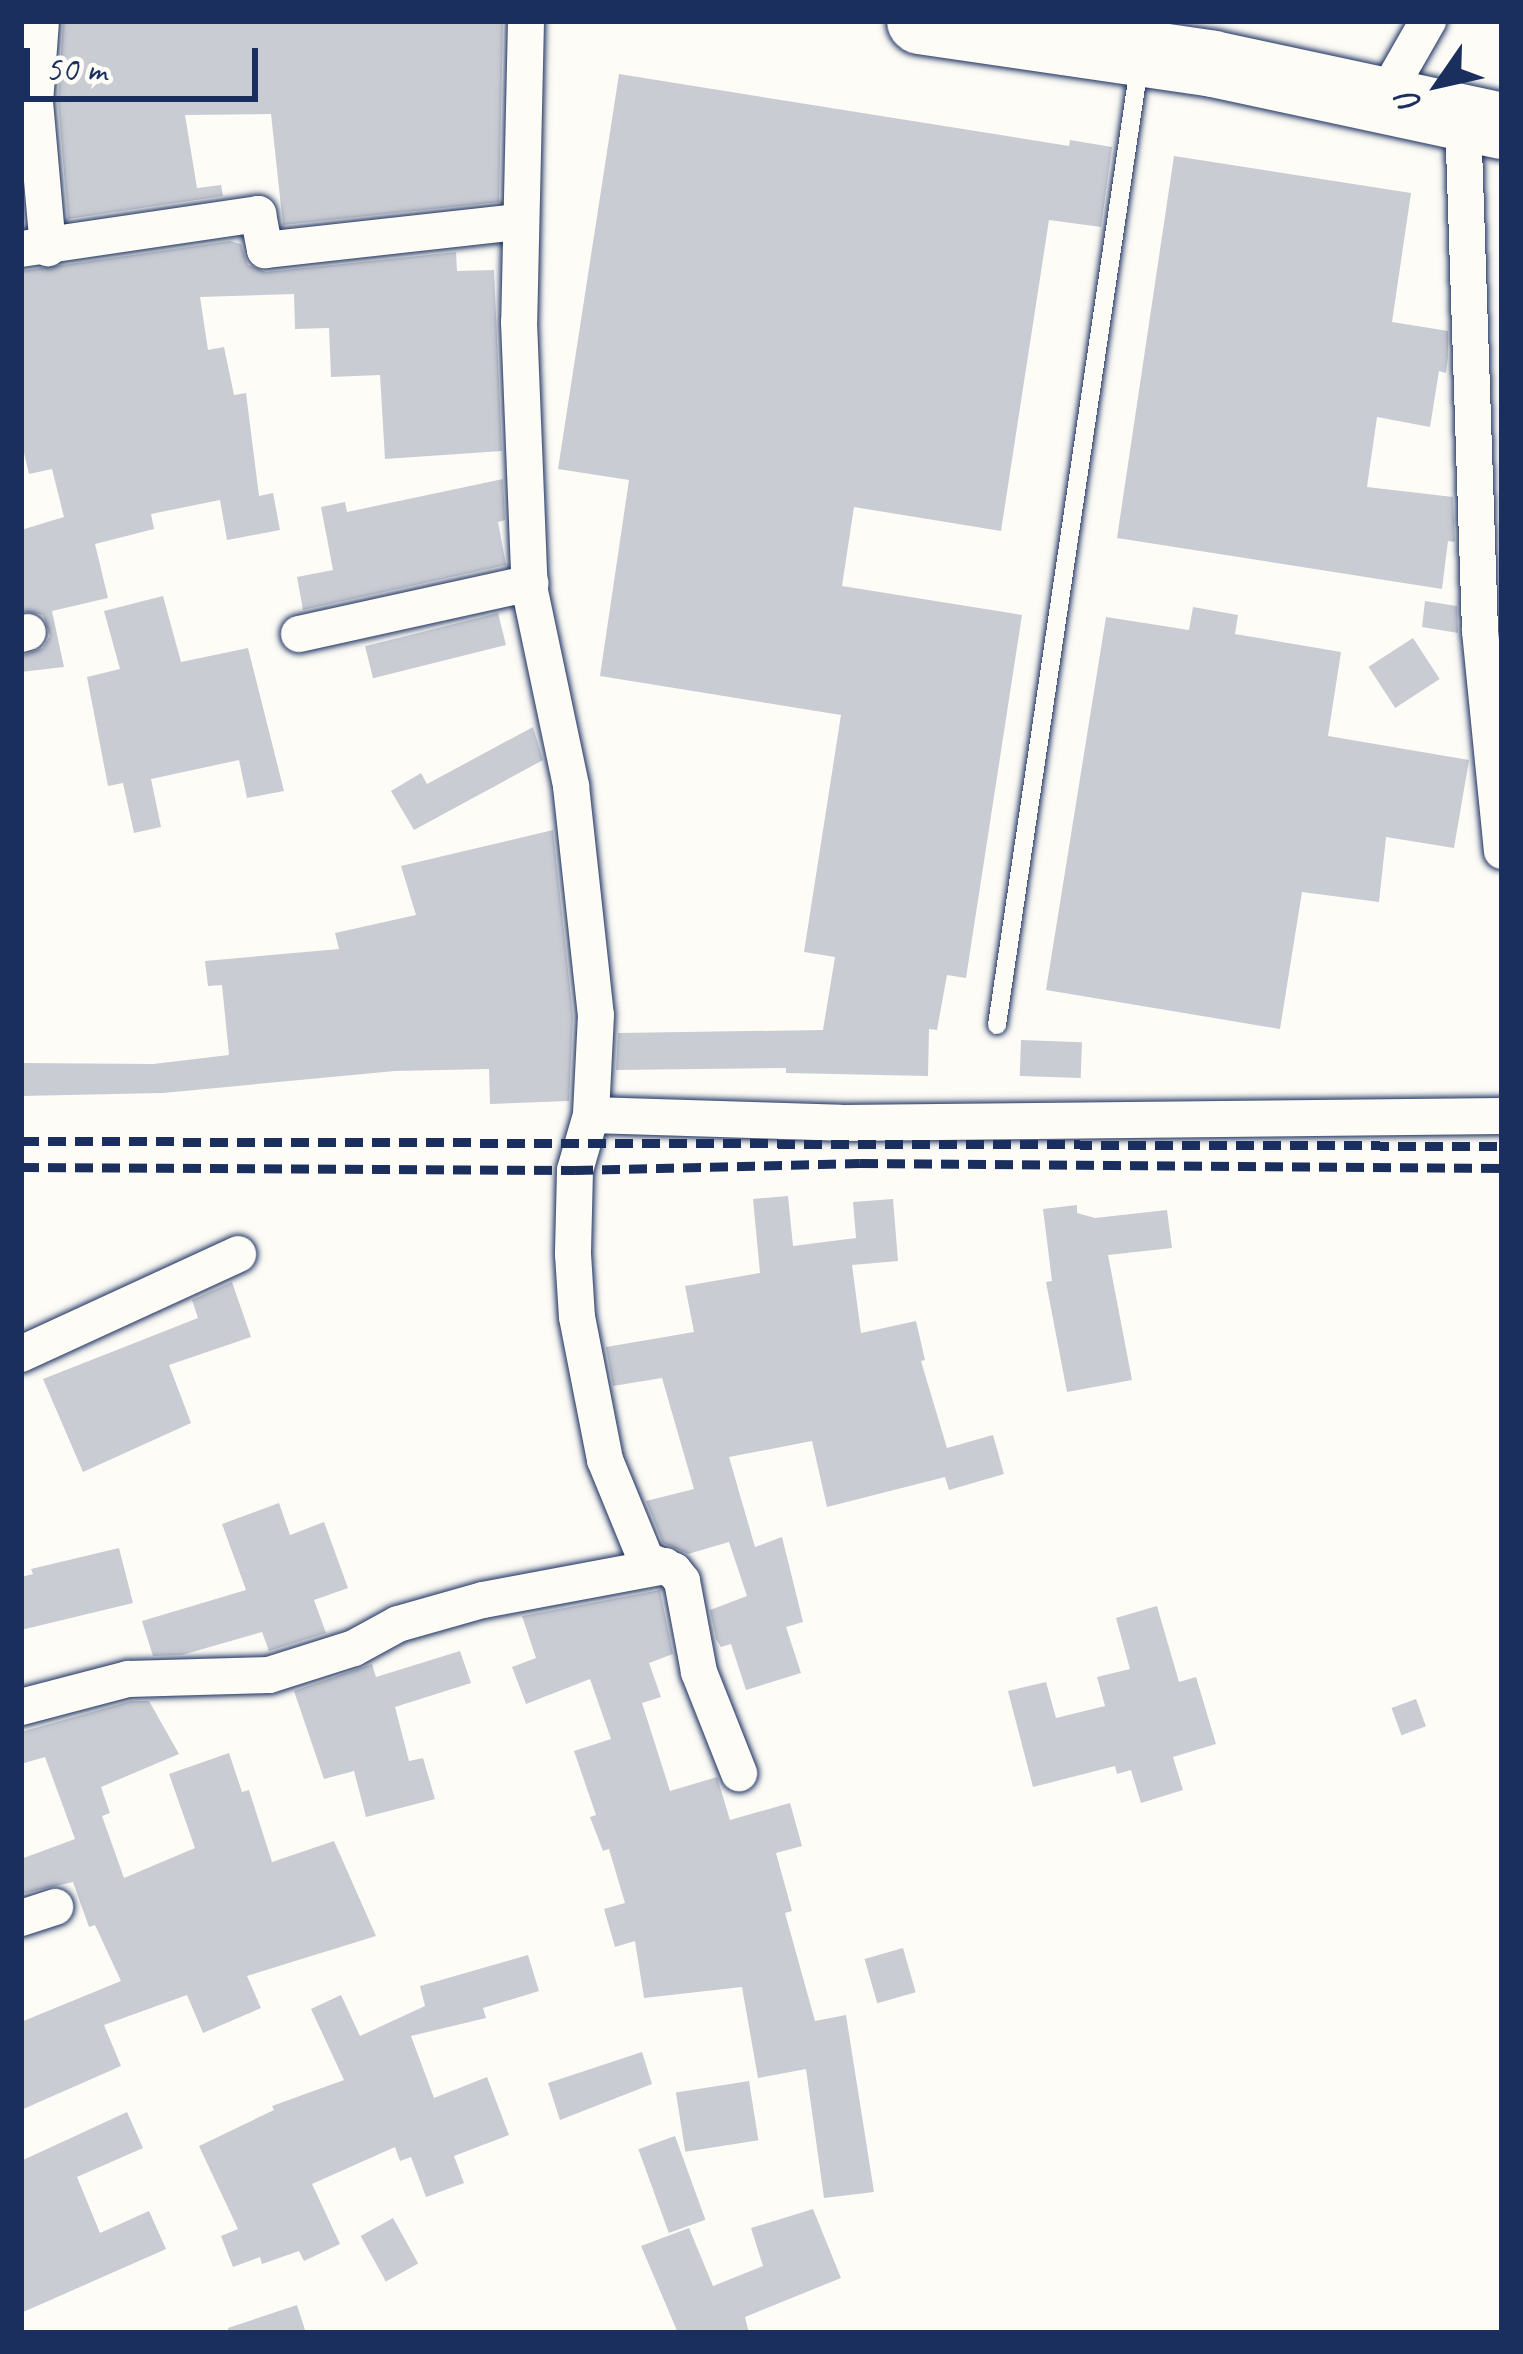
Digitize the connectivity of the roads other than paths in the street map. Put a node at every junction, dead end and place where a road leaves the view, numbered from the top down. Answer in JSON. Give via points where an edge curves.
{"nodes":[{"id":1,"x":41,"y":21,"type":"edge"},
{"id":2,"x":526,"y":21,"type":"edge"},
{"id":3,"x":920,"y":21,"type":"edge"},
{"id":4,"x":1428,"y":21,"type":"edge"},
{"id":5,"x":1017,"y":29,"type":"edge"},
{"id":6,"x":1140,"y":56,"type":"junction"},
{"id":7,"x":1381,"y":104,"type":"junction"},
{"id":8,"x":1482,"y":122,"type":"edge"},
{"id":9,"x":520,"y":222,"type":"junction"},
{"id":10,"x":35,"y":248,"type":"edge"},
{"id":11,"x":1488,"y":463,"type":"edge"},
{"id":12,"x":530,"y":584,"type":"junction"},
{"id":13,"x":298,"y":634,"type":"dead end"},
{"id":14,"x":1502,"y":851,"type":"edge"},
{"id":15,"x":997,"y":1024,"type":"dead end"},
{"id":16,"x":592,"y":1115,"type":"junction"},
{"id":17,"x":1502,"y":1116,"type":"edge"},
{"id":18,"x":238,"y":1255,"type":"dead end"},
{"id":19,"x":21,"y":1354,"type":"edge"},
{"id":20,"x":665,"y":1566,"type":"junction"},
{"id":21,"x":21,"y":1708,"type":"edge"},
{"id":22,"x":739,"y":1773,"type":"dead end"}],
"edges":[{"from":1,"to":10,"type":"street"},
{"from":2,"to":9,"type":"street"},
{"from":3,"to":5,"type":"highway"},
{"from":4,"to":7,"type":"street"},
{"from":5,"to":6,"type":"highway"},
{"from":6,"to":7,"type":"highway","via":[[1215,53]]},
{"from":6,"to":15,"type":"lane"},
{"from":7,"to":8,"type":"highway"},
{"from":8,"to":11,"type":"street"},
{"from":9,"to":10,"type":"street","via":[[265,250],[258,214]]},
{"from":9,"to":12,"type":"street"},
{"from":11,"to":14,"type":"street","via":[[1480,631]]},
{"from":12,"to":13,"type":"street"},
{"from":12,"to":16,"type":"street","via":[[571,786],[596,1015]]},
{"from":16,"to":17,"type":"street","via":[[842,1123]]},
{"from":16,"to":20,"type":"street","via":[[575,1170],[577,1317],[605,1460],[646,1560]]},
{"from":18,"to":19,"type":"street"},
{"from":20,"to":21,"type":"street","via":[[483,1600],[269,1676],[128,1678]]},
{"from":20,"to":22,"type":"street","via":[[682,1581],[699,1672]]}]}
